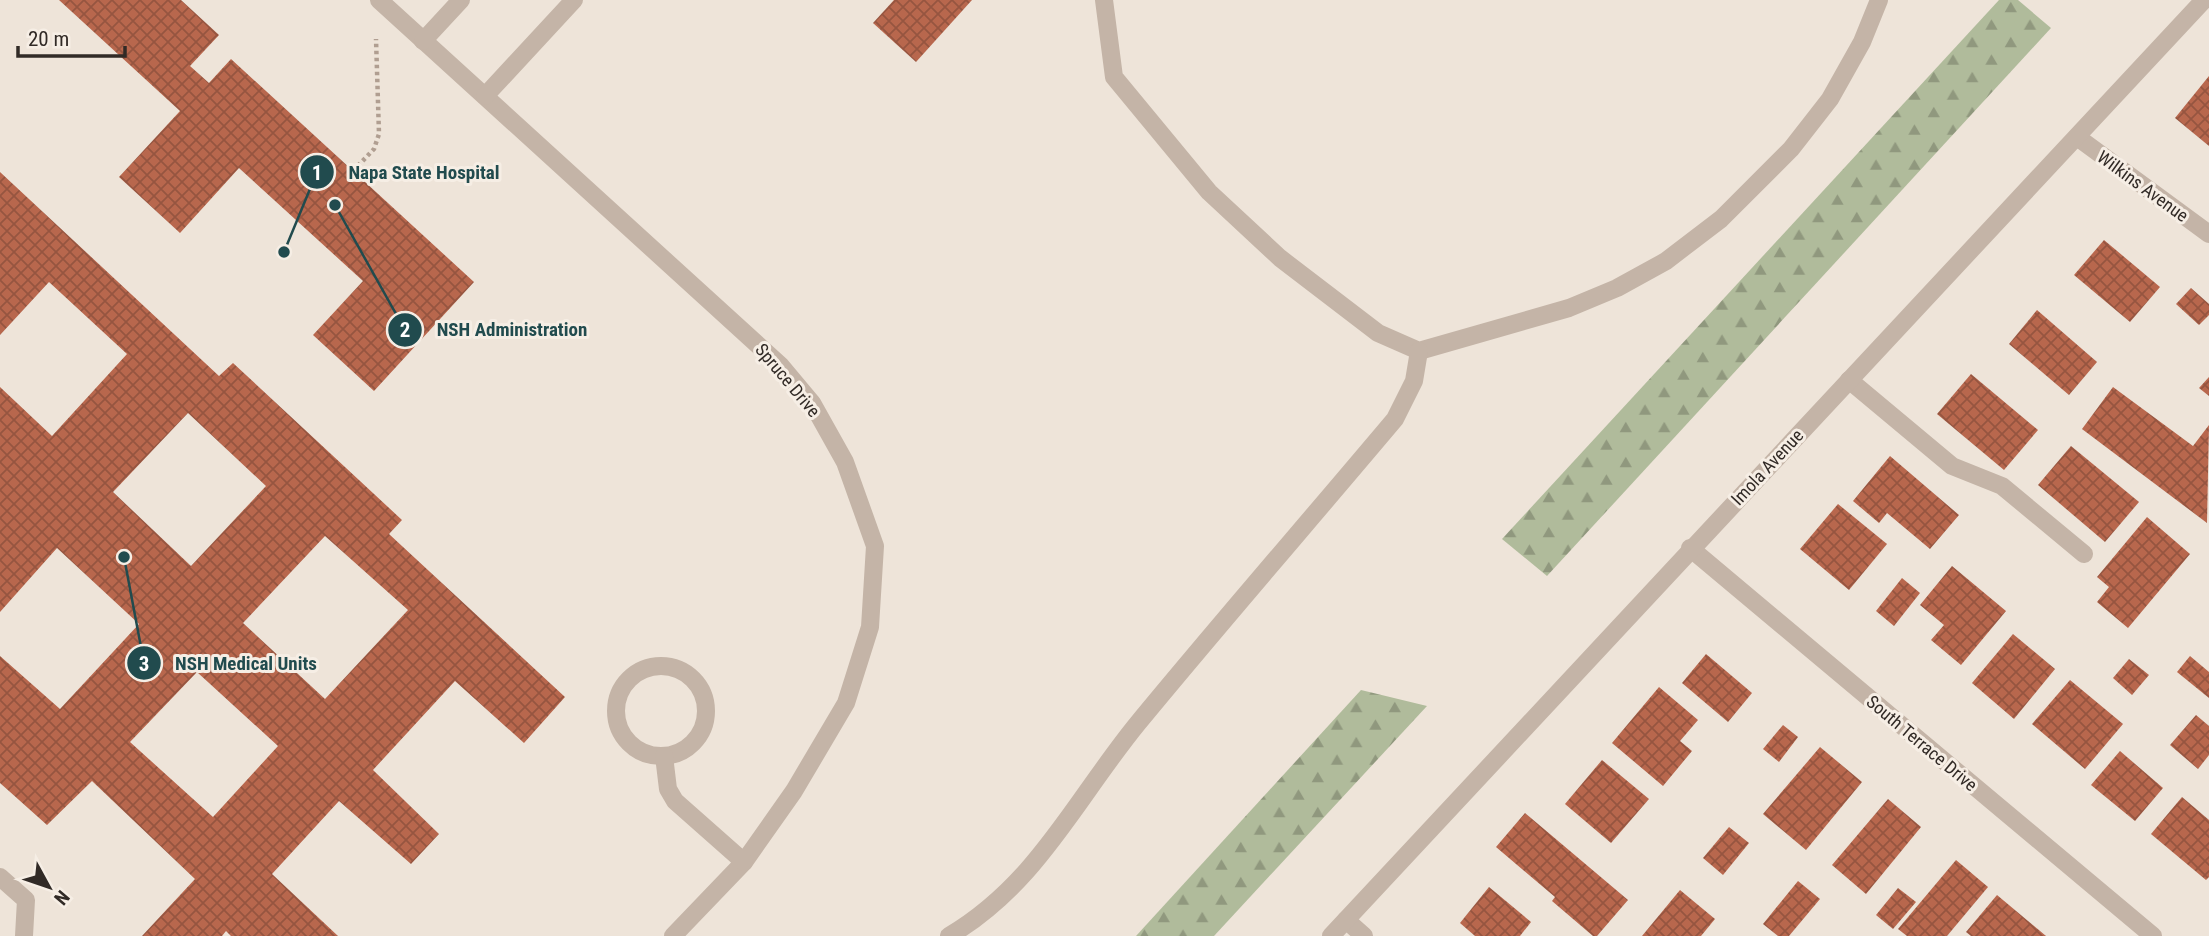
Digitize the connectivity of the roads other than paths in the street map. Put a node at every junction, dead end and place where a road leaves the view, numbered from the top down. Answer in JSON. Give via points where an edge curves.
{"nodes":[{"id":1,"x":379,"y":0,"type":"edge"},
{"id":2,"x":461,"y":0,"type":"edge"},
{"id":3,"x":574,"y":0,"type":"edge"},
{"id":4,"x":1104,"y":0,"type":"edge"},
{"id":5,"x":1879,"y":0,"type":"edge"},
{"id":6,"x":2204,"y":0,"type":"edge"},
{"id":7,"x":423,"y":41,"type":"junction"},
{"id":8,"x":485,"y":96,"type":"junction"},
{"id":9,"x":2077,"y":137,"type":"junction"},
{"id":10,"x":2209,"y":234,"type":"edge"},
{"id":11,"x":1419,"y":351,"type":"junction"},
{"id":12,"x":1849,"y":380,"type":"junction"},
{"id":13,"x":1690,"y":548,"type":"junction"},
{"id":14,"x":2084,"y":554,"type":"dead end"},
{"id":15,"x":664,"y":756,"type":"junction"},
{"id":16,"x":744,"y":862,"type":"junction"},
{"id":17,"x":0,"y":877,"type":"edge"},
{"id":18,"x":1346,"y":920,"type":"junction"},
{"id":19,"x":24,"y":936,"type":"edge"},
{"id":20,"x":673,"y":936,"type":"edge"},
{"id":21,"x":949,"y":936,"type":"edge"},
{"id":22,"x":1331,"y":936,"type":"edge"},
{"id":23,"x":1364,"y":936,"type":"edge"},
{"id":24,"x":2153,"y":936,"type":"edge"}],
"edges":[{"from":1,"to":7,"type":"street","name":"Spruce Drive"},
{"from":2,"to":7,"type":"street"},
{"from":3,"to":8,"type":"street"},
{"from":4,"to":11,"type":"street","via":[[1114,77],[1209,192],[1280,258],[1345,309],[1378,333]]},
{"from":5,"to":11,"type":"street","via":[[1830,99],[1768,175],[1666,261],[1618,288],[1569,307]]},
{"from":6,"to":9,"type":"street","name":"Imola Avenue"},
{"from":7,"to":8,"type":"street","name":"Spruce Drive"},
{"from":8,"to":16,"type":"street","name":"Spruce Drive","via":[[781,366],[812,402],[835,441],[876,546],[870,627],[846,703],[794,791]]},
{"from":9,"to":10,"type":"street","name":"Wilkins Avenue"},
{"from":9,"to":12,"type":"street","name":"Imola Avenue"},
{"from":11,"to":21,"type":"street","via":[[1414,382],[1395,419],[1136,726],[1038,861],[989,908]]},
{"from":12,"to":13,"type":"street","name":"Imola Avenue"},
{"from":12,"to":14,"type":"street","via":[[1952,466],[2002,486]]},
{"from":13,"to":18,"type":"street","name":"Imola Avenue"},
{"from":13,"to":24,"type":"street","name":"South Terrace Drive"},
{"from":15,"to":15,"type":"street","via":[[648,754],[629,742],[618,722],[616,706],[630,678],[643,670],[672,666],[691,677],[703,693],[705,721],[690,746]]},
{"from":15,"to":16,"type":"street","via":[[668,789],[675,801]]},
{"from":16,"to":20,"type":"street","name":"Spruce Drive"},
{"from":17,"to":19,"type":"street","via":[[26,900]]},
{"from":18,"to":22,"type":"street","name":"Imola Avenue"},
{"from":18,"to":23,"type":"street"}]}
